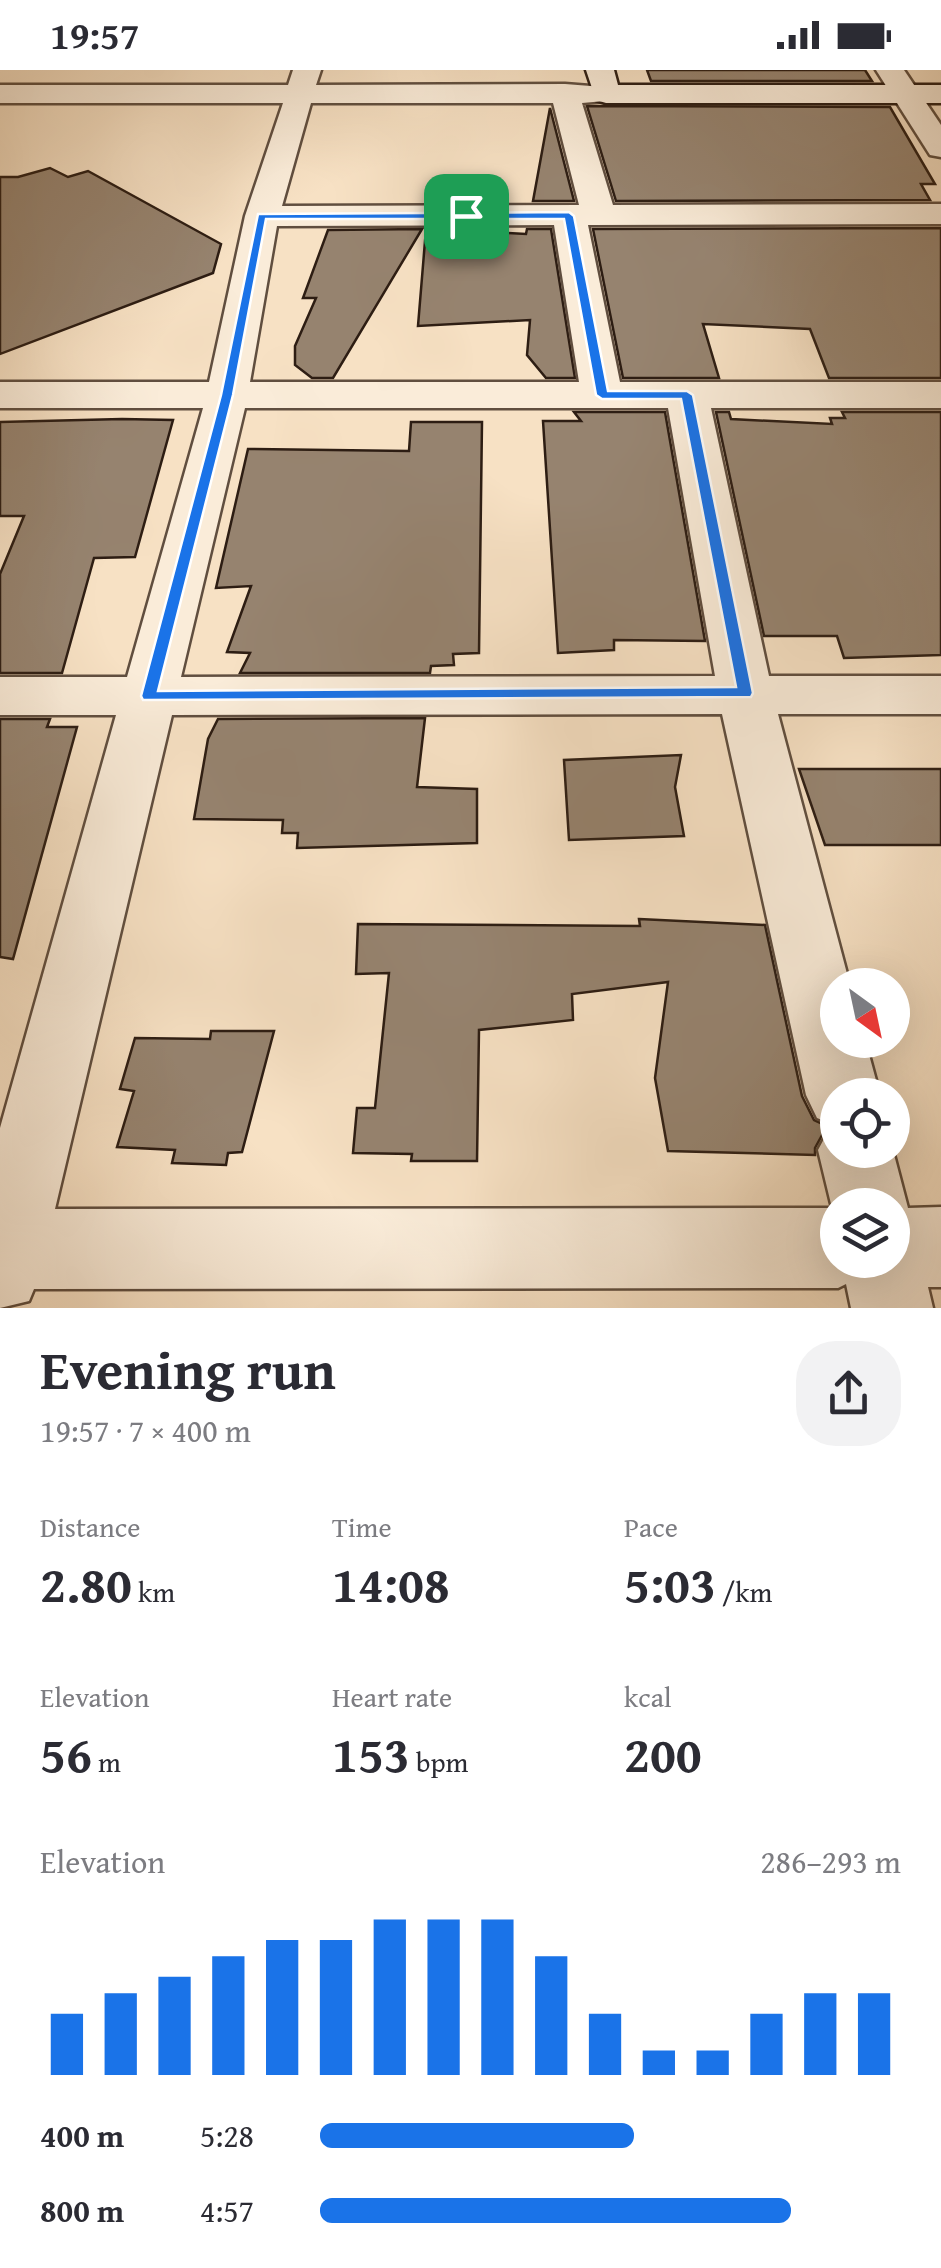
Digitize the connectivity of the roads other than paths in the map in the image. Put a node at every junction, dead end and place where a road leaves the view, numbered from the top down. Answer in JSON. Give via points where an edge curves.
{"nodes":[{"id":1,"x":32,"y":70,"type":"edge"},
{"id":2,"x":632,"y":70,"type":"edge"},
{"id":3,"x":303,"y":82,"type":"edge"},
{"id":4,"x":603,"y":82,"type":"edge"},
{"id":5,"x":898,"y":82,"type":"edge"},
{"id":6,"x":7,"y":94,"type":"edge"},
{"id":7,"x":565,"y":94,"type":"junction"},
{"id":8,"x":941,"y":94,"type":"edge"},
{"id":9,"x":941,"y":148,"type":"edge"},
{"id":10,"x":941,"y":214,"type":"edge"},
{"id":11,"x":262,"y":216,"type":"junction"},
{"id":12,"x":584,"y":216,"type":"junction"},
{"id":13,"x":0,"y":395,"type":"edge"},
{"id":14,"x":227,"y":395,"type":"junction"},
{"id":15,"x":602,"y":395,"type":"junction"},
{"id":16,"x":687,"y":395,"type":"junction"},
{"id":17,"x":941,"y":395,"type":"edge"},
{"id":18,"x":745,"y":693,"type":"junction"},
{"id":19,"x":941,"y":695,"type":"edge"},
{"id":20,"x":0,"y":696,"type":"edge"},
{"id":21,"x":149,"y":696,"type":"junction"},
{"id":22,"x":839,"y":1078,"type":"edge"},
{"id":23,"x":820,"y":1248,"type":"edge"},
{"id":24,"x":910,"y":1248,"type":"edge"},
{"id":25,"x":941,"y":1248,"type":"edge"},
{"id":26,"x":2,"y":1256,"type":"edge"},
{"id":27,"x":886,"y":1278,"type":"edge"},
{"id":28,"x":892,"y":1308,"type":"edge"}],
"edges":[{"from":1,"to":6,"type":"street"},
{"from":2,"to":4,"type":"street"},
{"from":3,"to":6,"type":"street"},
{"from":3,"to":7,"type":"street"},
{"from":3,"to":11,"type":"street"},
{"from":4,"to":5,"type":"street"},
{"from":4,"to":7,"type":"street"},
{"from":5,"to":8,"type":"street"},
{"from":5,"to":9,"type":"street"},
{"from":7,"to":12,"type":"street"},
{"from":10,"to":12,"type":"street"},
{"from":11,"to":12,"type":"street"},
{"from":11,"to":14,"type":"street"},
{"from":12,"to":15,"type":"street"},
{"from":13,"to":14,"type":"street"},
{"from":14,"to":15,"type":"street"},
{"from":14,"to":21,"type":"street"},
{"from":15,"to":16,"type":"street"},
{"from":16,"to":17,"type":"street"},
{"from":16,"to":18,"type":"street"},
{"from":18,"to":19,"type":"street"},
{"from":18,"to":21,"type":"street"},
{"from":18,"to":22,"type":"street"},
{"from":20,"to":21,"type":"street"},
{"from":21,"to":26,"type":"street"},
{"from":23,"to":26,"type":"street"},
{"from":24,"to":25,"type":"street"},
{"from":27,"to":28,"type":"street"}]}
